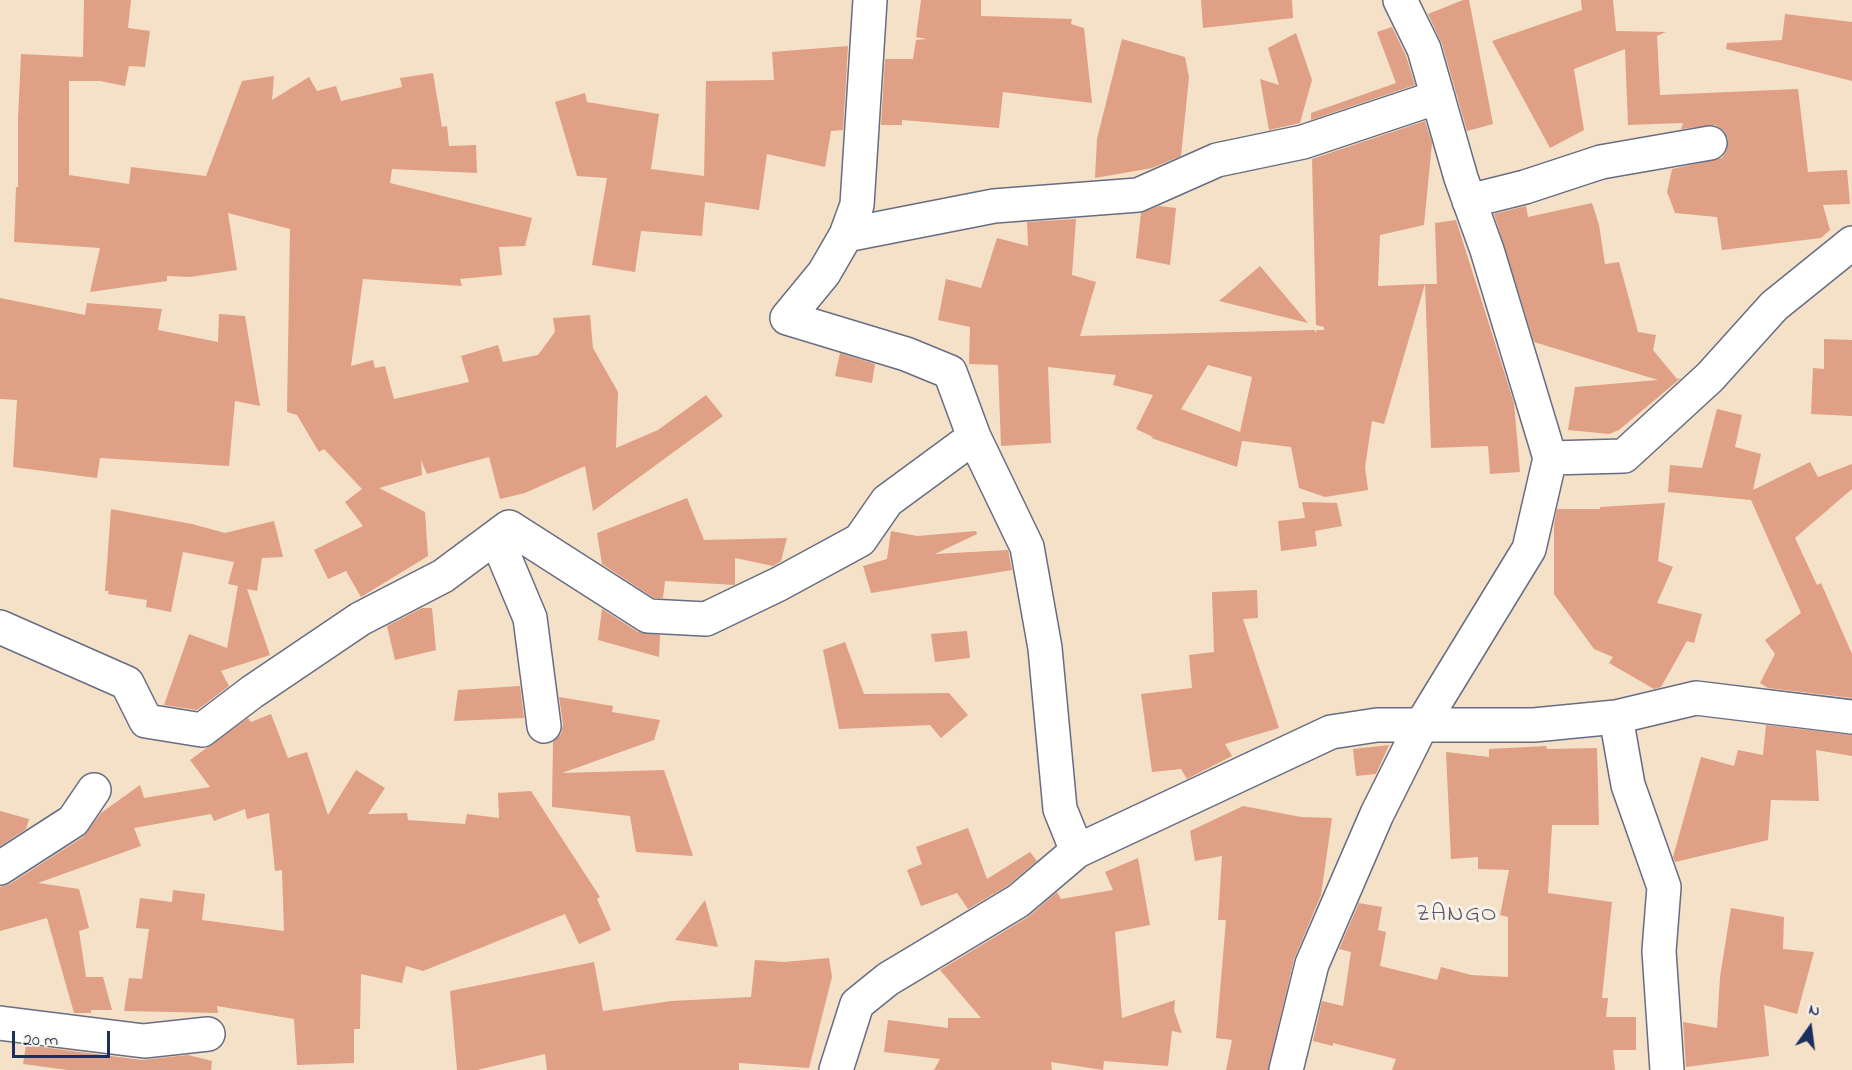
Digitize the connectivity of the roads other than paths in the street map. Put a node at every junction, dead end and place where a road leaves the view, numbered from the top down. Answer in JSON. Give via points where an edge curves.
{"nodes":[{"id":1,"x":870,"y":0,"type":"edge"},
{"id":2,"x":1400,"y":0,"type":"edge"},
{"id":3,"x":1438,"y":97,"type":"junction"},
{"id":4,"x":1710,"y":143,"type":"dead end"},
{"id":5,"x":1469,"y":201,"type":"junction"},
{"id":6,"x":846,"y":235,"type":"junction"},
{"id":7,"x":1852,"y":243,"type":"edge"},
{"id":8,"x":974,"y":437,"type":"junction"},
{"id":9,"x":1550,"y":458,"type":"junction"},
{"id":10,"x":496,"y":537,"type":"junction"},
{"id":11,"x":0,"y":627,"type":"edge"},
{"id":12,"x":1616,"y":717,"type":"junction"},
{"id":13,"x":1852,"y":717,"type":"edge"},
{"id":14,"x":1422,"y":724,"type":"junction"},
{"id":15,"x":544,"y":726,"type":"dead end"},
{"id":16,"x":94,"y":790,"type":"dead end"},
{"id":17,"x":1077,"y":851,"type":"junction"},
{"id":18,"x":0,"y":868,"type":"edge"},
{"id":19,"x":0,"y":1023,"type":"edge"},
{"id":20,"x":208,"y":1034,"type":"dead end"},
{"id":21,"x":836,"y":1070,"type":"edge"},
{"id":22,"x":1286,"y":1070,"type":"edge"},
{"id":23,"x":1667,"y":1070,"type":"edge"}],
"edges":[{"from":1,"to":6,"type":"street","via":[[857,205]]},
{"from":2,"to":3,"type":"street","via":[[1424,49]]},
{"from":3,"to":5,"type":"street"},
{"from":3,"to":6,"type":"street","via":[[1304,142],[1217,160],[1138,195],[994,206]]},
{"from":4,"to":5,"type":"street","via":[[1601,162]]},
{"from":5,"to":9,"type":"street"},
{"from":6,"to":8,"type":"street","via":[[824,273],[787,318],[906,354],[950,372]]},
{"from":7,"to":9,"type":"street","via":[[1774,306],[1710,377],[1624,456]]},
{"from":8,"to":10,"type":"street","via":[[886,501],[860,540],[706,619],[648,616],[509,527]]},
{"from":8,"to":17,"type":"street","via":[[1027,547],[1046,648],[1060,809]]},
{"from":9,"to":14,"type":"street","via":[[1528,549]]},
{"from":10,"to":11,"type":"street","via":[[442,576],[360,619],[202,730],[146,721],[127,683]]},
{"from":10,"to":15,"type":"street","via":[[530,618]]},
{"from":12,"to":13,"type":"street","via":[[1696,698]]},
{"from":12,"to":14,"type":"street","via":[[1534,725]]},
{"from":12,"to":23,"type":"street","via":[[1628,785],[1664,887],[1659,951]]},
{"from":14,"to":17,"type":"street","via":[[1331,732]]},
{"from":14,"to":22,"type":"street","via":[[1377,814],[1312,964]]},
{"from":16,"to":18,"type":"street","via":[[73,821]]},
{"from":17,"to":21,"type":"street","via":[[1018,901],[888,979],[857,1005]]},
{"from":19,"to":20,"type":"street","via":[[144,1041]]}]}
